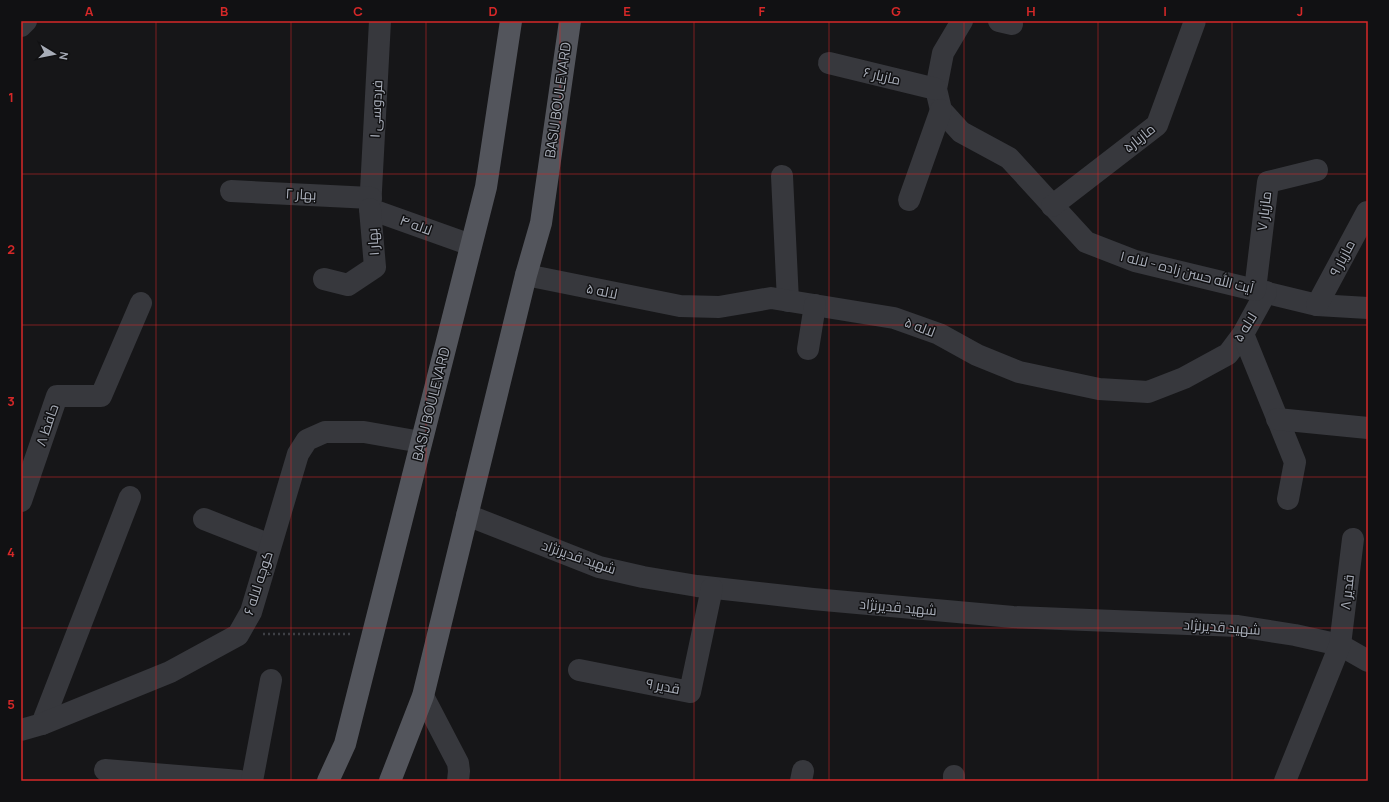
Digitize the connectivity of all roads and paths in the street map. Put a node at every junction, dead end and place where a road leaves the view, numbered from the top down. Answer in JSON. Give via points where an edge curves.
{"nodes":[{"id":1,"x":26,"y":21,"type":"edge"},
{"id":2,"x":380,"y":21,"type":"edge"},
{"id":3,"x":511,"y":21,"type":"edge"},
{"id":4,"x":570,"y":21,"type":"edge"},
{"id":5,"x":962,"y":21,"type":"edge"},
{"id":6,"x":1195,"y":21,"type":"edge"},
{"id":7,"x":21,"y":26,"type":"edge"},
{"id":8,"x":829,"y":64,"type":"dead end"},
{"id":9,"x":936,"y":89,"type":"junction"},
{"id":10,"x":941,"y":110,"type":"junction"},
{"id":11,"x":1317,"y":170,"type":"dead end"},
{"id":12,"x":782,"y":176,"type":"dead end"},
{"id":13,"x":231,"y":190,"type":"dead end"},
{"id":14,"x":909,"y":200,"type":"dead end"},
{"id":15,"x":371,"y":203,"type":"junction"},
{"id":16,"x":1052,"y":206,"type":"junction"},
{"id":17,"x":1367,"y":212,"type":"dead end"},
{"id":18,"x":471,"y":245,"type":"junction"},
{"id":19,"x":526,"y":275,"type":"junction"},
{"id":20,"x":324,"y":279,"type":"dead end"},
{"id":21,"x":1260,"y":291,"type":"junction"},
{"id":22,"x":788,"y":301,"type":"junction"},
{"id":23,"x":141,"y":303,"type":"dead end"},
{"id":24,"x":815,"y":305,"type":"junction"},
{"id":25,"x":1317,"y":305,"type":"junction"},
{"id":26,"x":1368,"y":308,"type":"edge"},
{"id":27,"x":1243,"y":334,"type":"junction"},
{"id":28,"x":808,"y":349,"type":"dead end"},
{"id":29,"x":1278,"y":419,"type":"junction"},
{"id":30,"x":1368,"y":428,"type":"edge"},
{"id":31,"x":421,"y":442,"type":"junction"},
{"id":32,"x":130,"y":497,"type":"dead end"},
{"id":33,"x":1288,"y":499,"type":"dead end"},
{"id":34,"x":21,"y":501,"type":"edge"},
{"id":35,"x":467,"y":515,"type":"junction"},
{"id":36,"x":204,"y":519,"type":"dead end"},
{"id":37,"x":1353,"y":539,"type":"dead end"},
{"id":38,"x":270,"y":545,"type":"junction"},
{"id":39,"x":712,"y":588,"type":"junction"},
{"id":40,"x":373,"y":634,"type":"junction"},
{"id":41,"x":238,"y":635,"type":"junction"},
{"id":42,"x":1340,"y":645,"type":"junction"},
{"id":43,"x":1368,"y":661,"type":"edge"},
{"id":44,"x":579,"y":670,"type":"dead end"},
{"id":45,"x":271,"y":680,"type":"dead end"},
{"id":46,"x":423,"y":696,"type":"junction"},
{"id":47,"x":42,"y":724,"type":"junction"},
{"id":48,"x":21,"y":730,"type":"edge"},
{"id":49,"x":105,"y":770,"type":"dead end"},
{"id":50,"x":240,"y":781,"type":"edge"},
{"id":51,"x":252,"y":781,"type":"edge"},
{"id":52,"x":328,"y":781,"type":"edge"},
{"id":53,"x":390,"y":781,"type":"edge"},
{"id":54,"x":458,"y":781,"type":"edge"},
{"id":55,"x":1285,"y":781,"type":"edge"}],
"edges":[{"from":1,"to":7,"type":"street"},
{"from":2,"to":15,"type":"street","name":"فردوسی ۱"},
{"from":3,"to":18,"type":"main road","name":"BASIJ BOULEVARD","via":[[486,188]]},
{"from":4,"to":19,"type":"main road","name":"BASIJ BOULEVARD","via":[[541,223]]},
{"from":5,"to":9,"type":"street","name":"آیت الله حسن زاده - لاله ۱","via":[[943,53]]},
{"from":6,"to":16,"type":"street","name":"مازیار۵","via":[[1157,124]]},
{"from":8,"to":9,"type":"street","name":"مازیار ۶"},
{"from":9,"to":10,"type":"street","name":"آیت الله حسن زاده - لاله ۱"},
{"from":10,"to":14,"type":"street"},
{"from":10,"to":16,"type":"street","name":"آیت الله حسن زاده - لاله ۱","via":[[961,132],[1009,158]]},
{"from":11,"to":21,"type":"street","name":"مازیار ۷","via":[[1268,182]]},
{"from":12,"to":22,"type":"street"},
{"from":13,"to":15,"type":"street","name":"بهار ۲"},
{"from":15,"to":18,"type":"street","name":"لاله ۴"},
{"from":15,"to":20,"type":"street","name":"بهار ۱","via":[[375,268],[348,285]]},
{"from":16,"to":21,"type":"street","name":"آیت الله حسن زاده - لاله ۱","via":[[1086,242],[1135,261]]},
{"from":17,"to":25,"type":"street","name":"مازیار ۹"},
{"from":18,"to":31,"type":"main road","name":"BASIJ BOULEVARD"},
{"from":19,"to":22,"type":"street","name":"لاله ۵","via":[[680,306],[720,307],[771,298]]},
{"from":19,"to":35,"type":"main road","name":"BASIJ BOULEVARD"},
{"from":21,"to":25,"type":"street","name":"آیت الله حسن زاده - لاله ۱"},
{"from":21,"to":27,"type":"street","name":"لاله ۵"},
{"from":22,"to":24,"type":"street","name":"لاله ۵"},
{"from":23,"to":34,"type":"street","name":"حافظ ۸","via":[[101,396],[57,396]]},
{"from":24,"to":27,"type":"street","name":"لاله ۵","via":[[894,318],[938,334],[977,355],[1019,372],[1099,389],[1148,392],[1184,378],[1228,354]]},
{"from":24,"to":28,"type":"street"},
{"from":25,"to":26,"type":"street","name":"آیت الله حسن زاده - لاله ۱"},
{"from":27,"to":29,"type":"street"},
{"from":29,"to":30,"type":"street"},
{"from":29,"to":33,"type":"street","via":[[1295,462]]},
{"from":31,"to":38,"type":"street","name":"کوچه لاله ۶","via":[[364,432],[325,432],[307,440],[298,454]]},
{"from":31,"to":40,"type":"main road","name":"BASIJ BOULEVARD"},
{"from":32,"to":47,"type":"street"},
{"from":35,"to":39,"type":"street","name":"شهید قدیرنژاد","via":[[599,567]]},
{"from":35,"to":46,"type":"main road","name":"BASIJ BOULEVARD"},
{"from":36,"to":38,"type":"street"},
{"from":37,"to":42,"type":"street","name":"قدیر ۸"},
{"from":38,"to":41,"type":"street","name":"کوچه لاله ۶","via":[[250,612]]},
{"from":39,"to":42,"type":"street","name":"شهید قدیرنژاد","via":[[1013,617],[1238,626]]},
{"from":39,"to":44,"type":"street","name":"قدیر ۹","via":[[690,692]]},
{"from":40,"to":41,"type":"path"},
{"from":40,"to":52,"type":"main road","name":"BASIJ BOULEVARD","via":[[345,744]]},
{"from":41,"to":47,"type":"street","via":[[170,672]]},
{"from":42,"to":43,"type":"street","name":"شهید قدیرنژاد"},
{"from":42,"to":55,"type":"street","name":"قدیر ۸"},
{"from":45,"to":51,"type":"street"},
{"from":46,"to":53,"type":"main road","name":"BASIJ BOULEVARD"},
{"from":46,"to":54,"type":"street","via":[[458,763]]},
{"from":47,"to":48,"type":"street"},
{"from":49,"to":50,"type":"street"}]}
